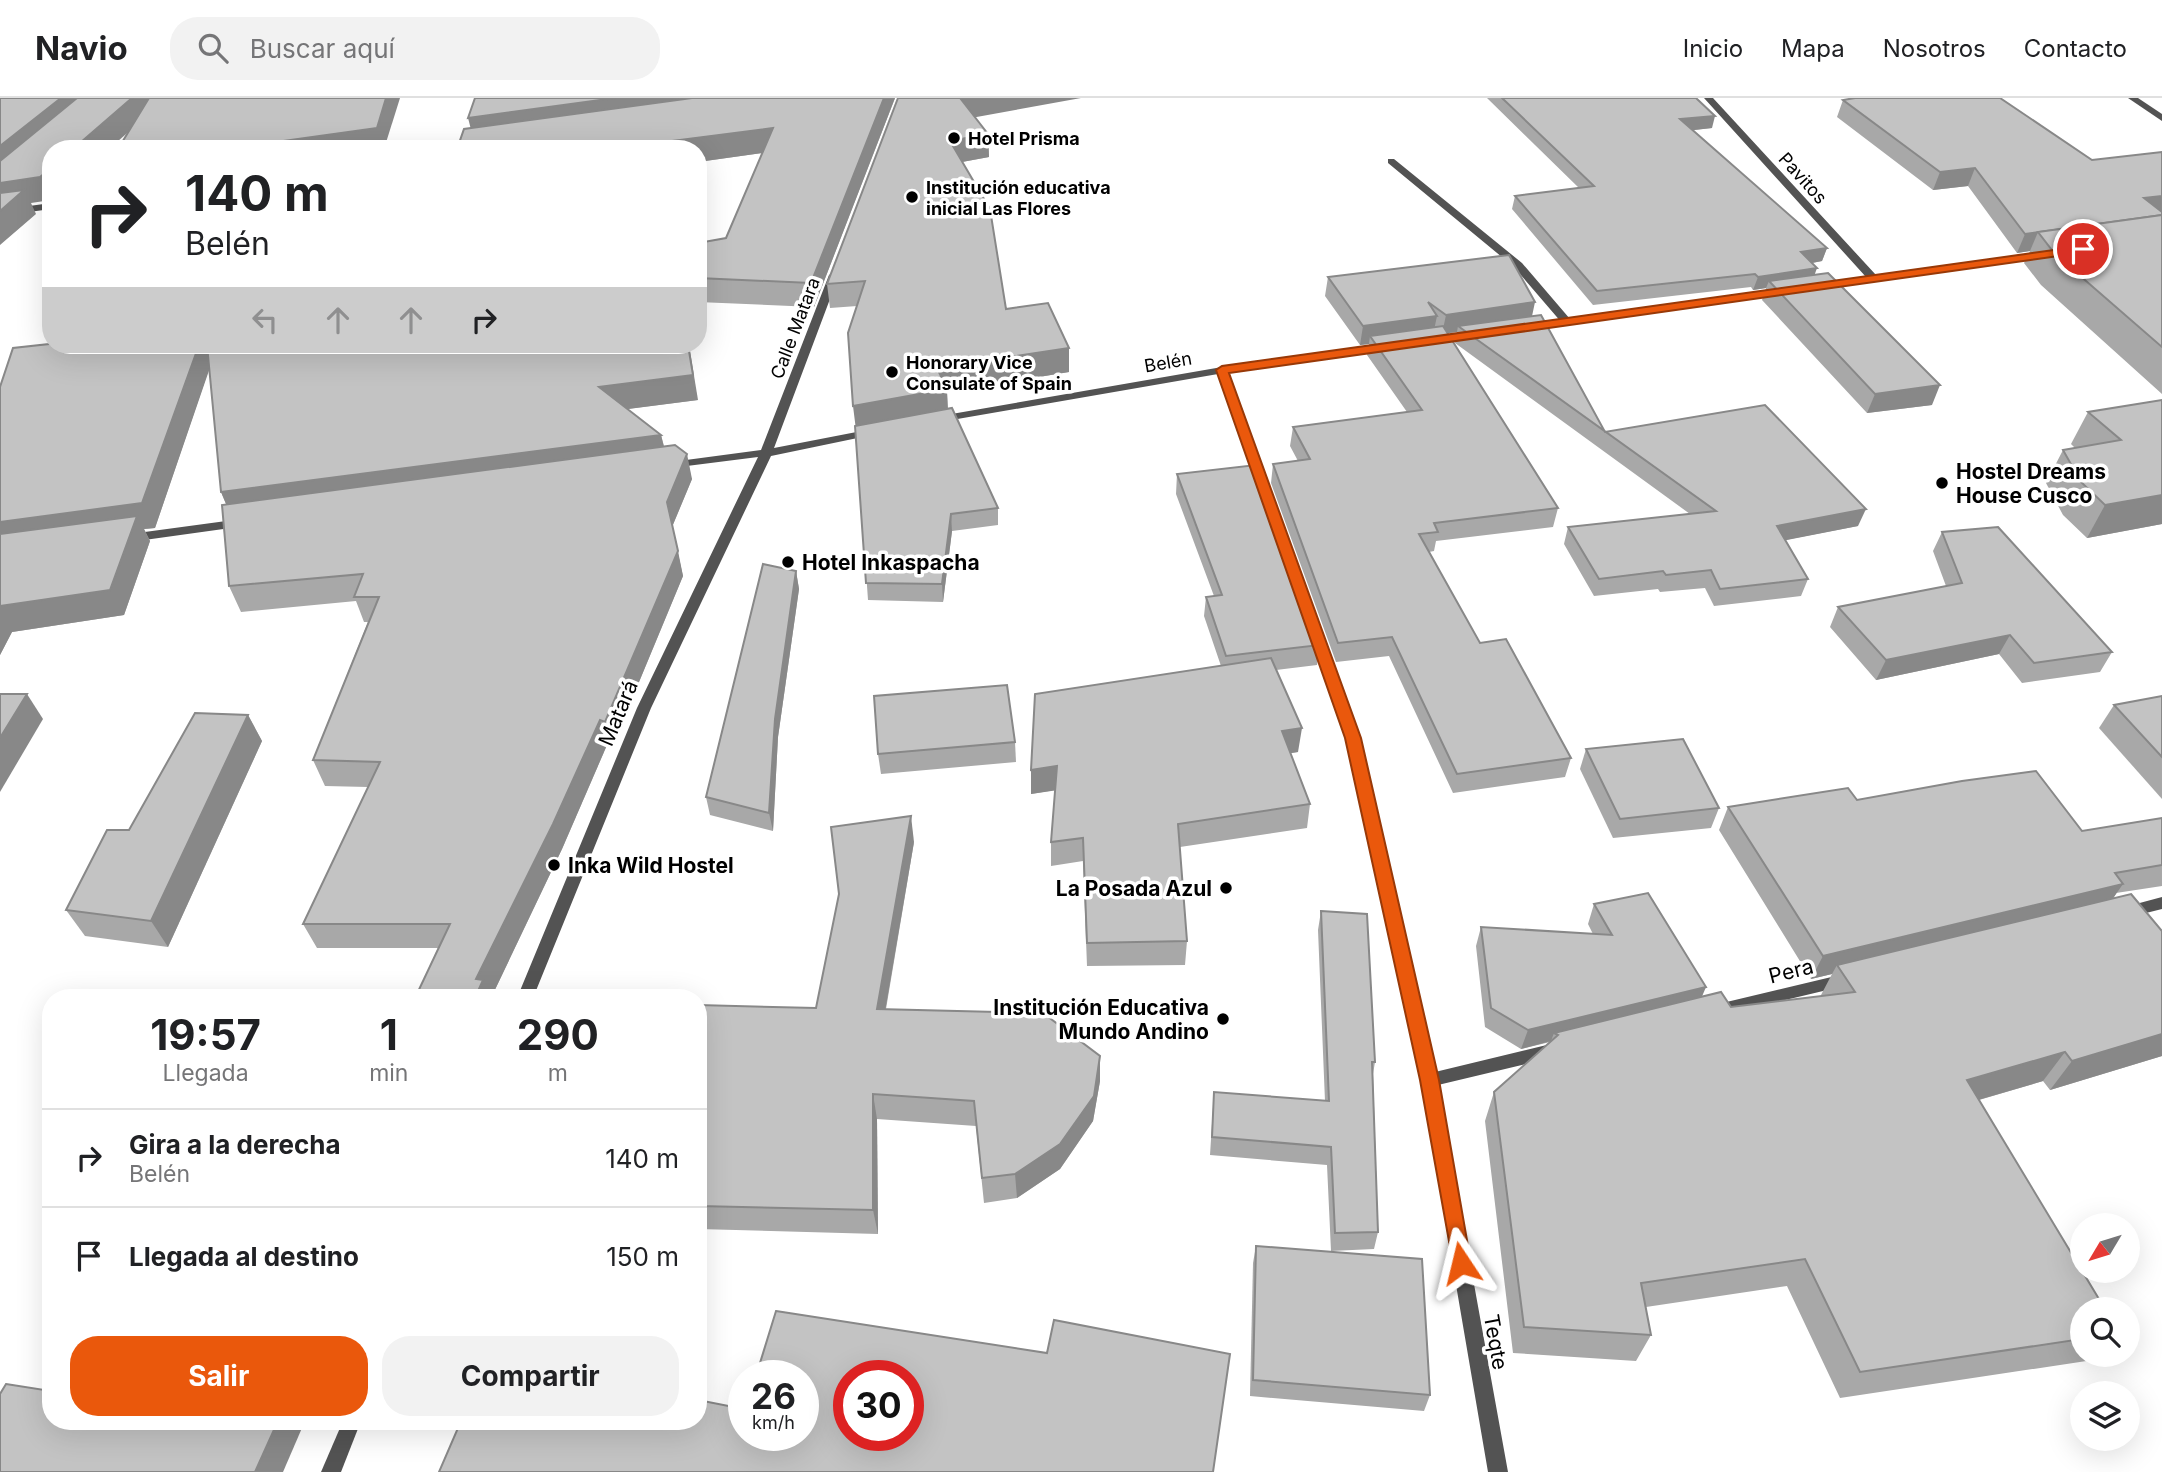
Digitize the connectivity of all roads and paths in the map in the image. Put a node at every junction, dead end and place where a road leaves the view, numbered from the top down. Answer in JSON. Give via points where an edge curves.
{"nodes":[{"id":1,"x":1708,"y":98,"type":"edge"},
{"id":2,"x":2132,"y":98,"type":"edge"},
{"id":3,"x":2162,"y":118,"type":"edge"},
{"id":4,"x":1391,"y":161,"type":"dead end"},
{"id":5,"x":42,"y":207,"type":"edge"},
{"id":6,"x":0,"y":213,"type":"edge"},
{"id":7,"x":2052,"y":254,"type":"edge"},
{"id":8,"x":838,"y":263,"type":"edge"},
{"id":9,"x":1874,"y":279,"type":"junction"},
{"id":10,"x":1807,"y":288,"type":"edge"},
{"id":11,"x":1794,"y":290,"type":"edge"},
{"id":12,"x":1566,"y":321,"type":"junction"},
{"id":13,"x":1511,"y":329,"type":"edge"},
{"id":14,"x":1401,"y":345,"type":"edge"},
{"id":15,"x":1222,"y":370,"type":"junction"},
{"id":16,"x":928,"y":422,"type":"edge"},
{"id":17,"x":887,"y":429,"type":"edge"},
{"id":18,"x":765,"y":453,"type":"junction"},
{"id":19,"x":656,"y":467,"type":"edge"},
{"id":20,"x":1269,"y":502,"type":"edge"},
{"id":21,"x":260,"y":520,"type":"edge"},
{"id":22,"x":123,"y":539,"type":"edge"},
{"id":23,"x":1311,"y":620,"type":"edge"},
{"id":24,"x":2162,"y":903,"type":"edge"},
{"id":25,"x":2108,"y":916,"type":"edge"},
{"id":26,"x":1864,"y":975,"type":"edge"},
{"id":27,"x":529,"y":989,"type":"edge"},
{"id":28,"x":1701,"y":1014,"type":"edge"},
{"id":29,"x":1565,"y":1047,"type":"edge"},
{"id":30,"x":1429,"y":1080,"type":"junction"},
{"id":31,"x":348,"y":1430,"type":"edge"},
{"id":32,"x":331,"y":1472,"type":"edge"},
{"id":33,"x":1498,"y":1472,"type":"edge"}],
"edges":[{"from":1,"to":9,"type":"street","name":"Pavitos"},
{"from":2,"to":3,"type":"street"},
{"from":4,"to":12,"type":"street","via":[[1518,265]]},
{"from":5,"to":6,"type":"street"},
{"from":7,"to":9,"type":"street"},
{"from":8,"to":18,"type":"street","name":"Calle Matara"},
{"from":9,"to":10,"type":"street"},
{"from":11,"to":12,"type":"street"},
{"from":12,"to":13,"type":"street"},
{"from":14,"to":15,"type":"street","name":"Belén"},
{"from":15,"to":16,"type":"street","name":"Belén"},
{"from":15,"to":20,"type":"street"},
{"from":17,"to":18,"type":"street"},
{"from":18,"to":19,"type":"street"},
{"from":18,"to":27,"type":"street","name":"Matará","via":[[644,708]]},
{"from":21,"to":22,"type":"street"},
{"from":23,"to":30,"type":"street","name":"Teqte","via":[[1353,738]]},
{"from":24,"to":25,"type":"street"},
{"from":26,"to":28,"type":"street","name":"Pera"},
{"from":29,"to":30,"type":"street"},
{"from":30,"to":33,"type":"street","name":"Teqte"},
{"from":31,"to":32,"type":"street"}]}
